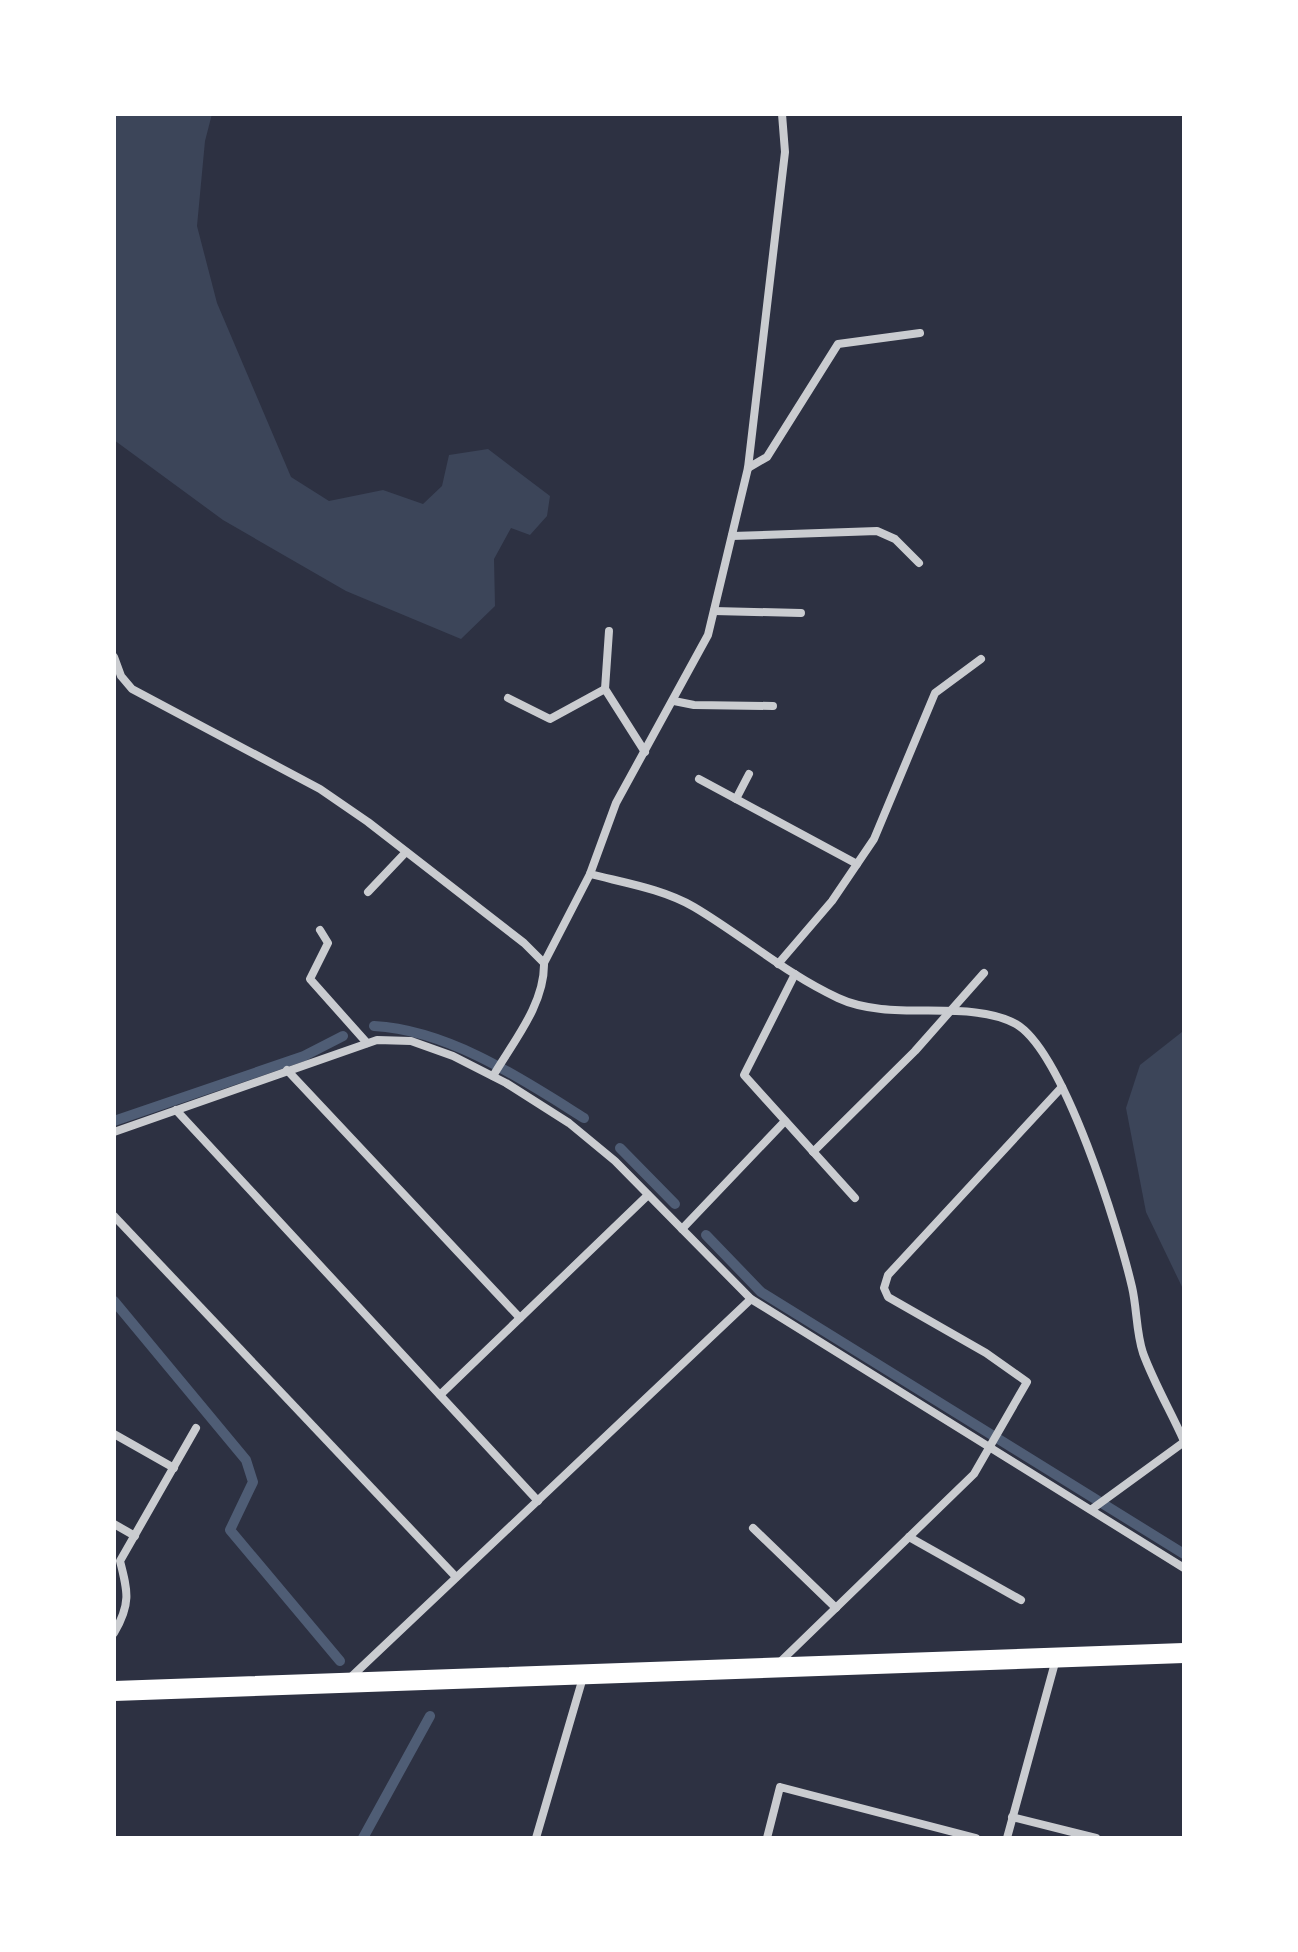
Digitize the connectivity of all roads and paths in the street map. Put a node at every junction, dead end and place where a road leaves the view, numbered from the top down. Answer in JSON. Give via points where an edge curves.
{"nodes":[{"id":1,"x":782,"y":114,"type":"edge"},
{"id":2,"x":920,"y":333,"type":"dead end"},
{"id":3,"x":748,"y":468,"type":"junction"},
{"id":4,"x":732,"y":536,"type":"junction"},
{"id":5,"x":919,"y":563,"type":"dead end"},
{"id":6,"x":714,"y":611,"type":"junction"},
{"id":7,"x":801,"y":613,"type":"dead end"},
{"id":8,"x":609,"y":631,"type":"dead end"},
{"id":9,"x":114,"y":657,"type":"edge"},
{"id":10,"x":981,"y":659,"type":"dead end"},
{"id":11,"x":118,"y":679,"type":"edge"},
{"id":12,"x":605,"y":689,"type":"junction"},
{"id":13,"x":508,"y":698,"type":"dead end"},
{"id":14,"x":674,"y":701,"type":"junction"},
{"id":15,"x":773,"y":706,"type":"dead end"},
{"id":16,"x":645,"y":752,"type":"junction"},
{"id":17,"x":749,"y":774,"type":"dead end"},
{"id":18,"x":699,"y":779,"type":"dead end"},
{"id":19,"x":736,"y":799,"type":"junction"},
{"id":20,"x":406,"y":852,"type":"junction"},
{"id":21,"x":857,"y":864,"type":"junction"},
{"id":22,"x":590,"y":874,"type":"junction"},
{"id":23,"x":368,"y":892,"type":"dead end"},
{"id":24,"x":320,"y":930,"type":"dead end"},
{"id":25,"x":544,"y":963,"type":"junction"},
{"id":26,"x":778,"y":964,"type":"junction"},
{"id":27,"x":984,"y":973,"type":"dead end"},
{"id":28,"x":795,"y":974,"type":"junction"},
{"id":29,"x":948,"y":1013,"type":"junction"},
{"id":30,"x":367,"y":1043,"type":"junction"},
{"id":31,"x":287,"y":1070,"type":"junction"},
{"id":32,"x":493,"y":1076,"type":"junction"},
{"id":33,"x":1062,"y":1087,"type":"junction"},
{"id":34,"x":176,"y":1110,"type":"junction"},
{"id":35,"x":785,"y":1121,"type":"junction"},
{"id":36,"x":114,"y":1132,"type":"edge"},
{"id":37,"x":813,"y":1152,"type":"junction"},
{"id":38,"x":648,"y":1195,"type":"junction"},
{"id":39,"x":855,"y":1198,"type":"dead end"},
{"id":40,"x":114,"y":1216,"type":"edge"},
{"id":41,"x":682,"y":1229,"type":"junction"},
{"id":42,"x":751,"y":1299,"type":"junction"},
{"id":43,"x":520,"y":1318,"type":"junction"},
{"id":44,"x":440,"y":1395,"type":"junction"},
{"id":45,"x":196,"y":1428,"type":"dead end"},
{"id":46,"x":114,"y":1434,"type":"edge"},
{"id":47,"x":1184,"y":1441,"type":"edge"},
{"id":48,"x":990,"y":1449,"type":"junction"},
{"id":49,"x":174,"y":1468,"type":"junction"},
{"id":50,"x":538,"y":1501,"type":"junction"},
{"id":51,"x":1092,"y":1509,"type":"junction"},
{"id":52,"x":114,"y":1524,"type":"edge"},
{"id":53,"x":753,"y":1528,"type":"dead end"},
{"id":54,"x":135,"y":1536,"type":"junction"},
{"id":55,"x":909,"y":1537,"type":"junction"},
{"id":56,"x":1184,"y":1568,"type":"edge"},
{"id":57,"x":456,"y":1577,"type":"junction"},
{"id":58,"x":1021,"y":1600,"type":"dead end"},
{"id":59,"x":836,"y":1608,"type":"junction"},
{"id":60,"x":114,"y":1633,"type":"edge"},
{"id":61,"x":1184,"y":1653,"type":"edge"},
{"id":62,"x":1056,"y":1658,"type":"junction"},
{"id":63,"x":772,"y":1669,"type":"junction"},
{"id":64,"x":584,"y":1674,"type":"junction"},
{"id":65,"x":345,"y":1683,"type":"junction"},
{"id":66,"x":114,"y":1691,"type":"edge"},
{"id":67,"x":1012,"y":1817,"type":"junction"},
{"id":68,"x":536,"y":1838,"type":"edge"},
{"id":69,"x":767,"y":1838,"type":"edge"},
{"id":70,"x":976,"y":1838,"type":"edge"},
{"id":71,"x":1007,"y":1838,"type":"edge"},
{"id":72,"x":1096,"y":1838,"type":"edge"}],
"edges":[{"from":1,"to":3,"type":"street","via":[[785,152]]},
{"from":2,"to":3,"type":"street","via":[[838,344],[767,457]]},
{"from":3,"to":4,"type":"street"},
{"from":4,"to":5,"type":"street","via":[[877,531],[895,539]]},
{"from":4,"to":6,"type":"street"},
{"from":6,"to":7,"type":"street"},
{"from":6,"to":14,"type":"street","via":[[708,635]]},
{"from":8,"to":12,"type":"street"},
{"from":9,"to":11,"type":"street"},
{"from":10,"to":21,"type":"street","via":[[935,693],[874,839]]},
{"from":11,"to":20,"type":"street","via":[[320,789]]},
{"from":12,"to":13,"type":"street","via":[[550,719]]},
{"from":12,"to":16,"type":"street"},
{"from":14,"to":15,"type":"street"},
{"from":14,"to":16,"type":"street"},
{"from":16,"to":22,"type":"street","via":[[616,803]]},
{"from":17,"to":19,"type":"street"},
{"from":18,"to":19,"type":"street"},
{"from":19,"to":21,"type":"street"},
{"from":20,"to":23,"type":"street"},
{"from":20,"to":25,"type":"street"},
{"from":21,"to":26,"type":"street"},
{"from":22,"to":25,"type":"street"},
{"from":22,"to":26,"type":"street","via":[[694,907]]},
{"from":24,"to":30,"type":"street","via":[[328,943],[310,979]]},
{"from":25,"to":32,"type":"street","via":[[545,978],[535,1004]]},
{"from":26,"to":28,"type":"street"},
{"from":27,"to":29,"type":"street"},
{"from":28,"to":29,"type":"street","via":[[840,999],[878,1008]]},
{"from":28,"to":35,"type":"street","via":[[744,1075]]},
{"from":29,"to":33,"type":"street","via":[[985,1012],[1017,1025],[1036,1042]]},
{"from":29,"to":37,"type":"street"},
{"from":30,"to":31,"type":"street"},
{"from":30,"to":32,"type":"street","via":[[411,1041]]},
{"from":31,"to":34,"type":"street"},
{"from":31,"to":43,"type":"street"},
{"from":32,"to":38,"type":"street","via":[[569,1123]]},
{"from":33,"to":47,"type":"street","via":[[1109,1206],[1132,1288],[1142,1350]]},
{"from":33,"to":48,"type":"street","via":[[888,1275],[884,1288],[888,1297],[1027,1382]]},
{"from":34,"to":36,"type":"street"},
{"from":34,"to":44,"type":"street"},
{"from":35,"to":37,"type":"street"},
{"from":35,"to":41,"type":"street"},
{"from":37,"to":39,"type":"street"},
{"from":38,"to":41,"type":"street"},
{"from":38,"to":43,"type":"street"},
{"from":40,"to":57,"type":"street"},
{"from":41,"to":42,"type":"street"},
{"from":42,"to":48,"type":"street"},
{"from":42,"to":50,"type":"street"},
{"from":43,"to":44,"type":"street"},
{"from":44,"to":50,"type":"street"},
{"from":45,"to":49,"type":"street"},
{"from":46,"to":49,"type":"street"},
{"from":47,"to":51,"type":"street"},
{"from":48,"to":51,"type":"street"},
{"from":48,"to":55,"type":"street","via":[[974,1474]]},
{"from":49,"to":54,"type":"street"},
{"from":50,"to":57,"type":"street"},
{"from":51,"to":56,"type":"street"},
{"from":52,"to":54,"type":"street"},
{"from":53,"to":59,"type":"street"},
{"from":54,"to":60,"type":"street","via":[[120,1561],[129,1595]]},
{"from":55,"to":58,"type":"street"},
{"from":55,"to":59,"type":"street"},
{"from":57,"to":65,"type":"street"},
{"from":59,"to":63,"type":"street"},
{"from":61,"to":62,"type":"main road"},
{"from":62,"to":63,"type":"main road"},
{"from":62,"to":67,"type":"street"},
{"from":63,"to":64,"type":"main road"},
{"from":64,"to":65,"type":"main road"},
{"from":64,"to":68,"type":"street"},
{"from":65,"to":66,"type":"main road"},
{"from":67,"to":71,"type":"street"},
{"from":67,"to":72,"type":"street"},
{"from":69,"to":70,"type":"street","via":[[780,1787]]}]}
